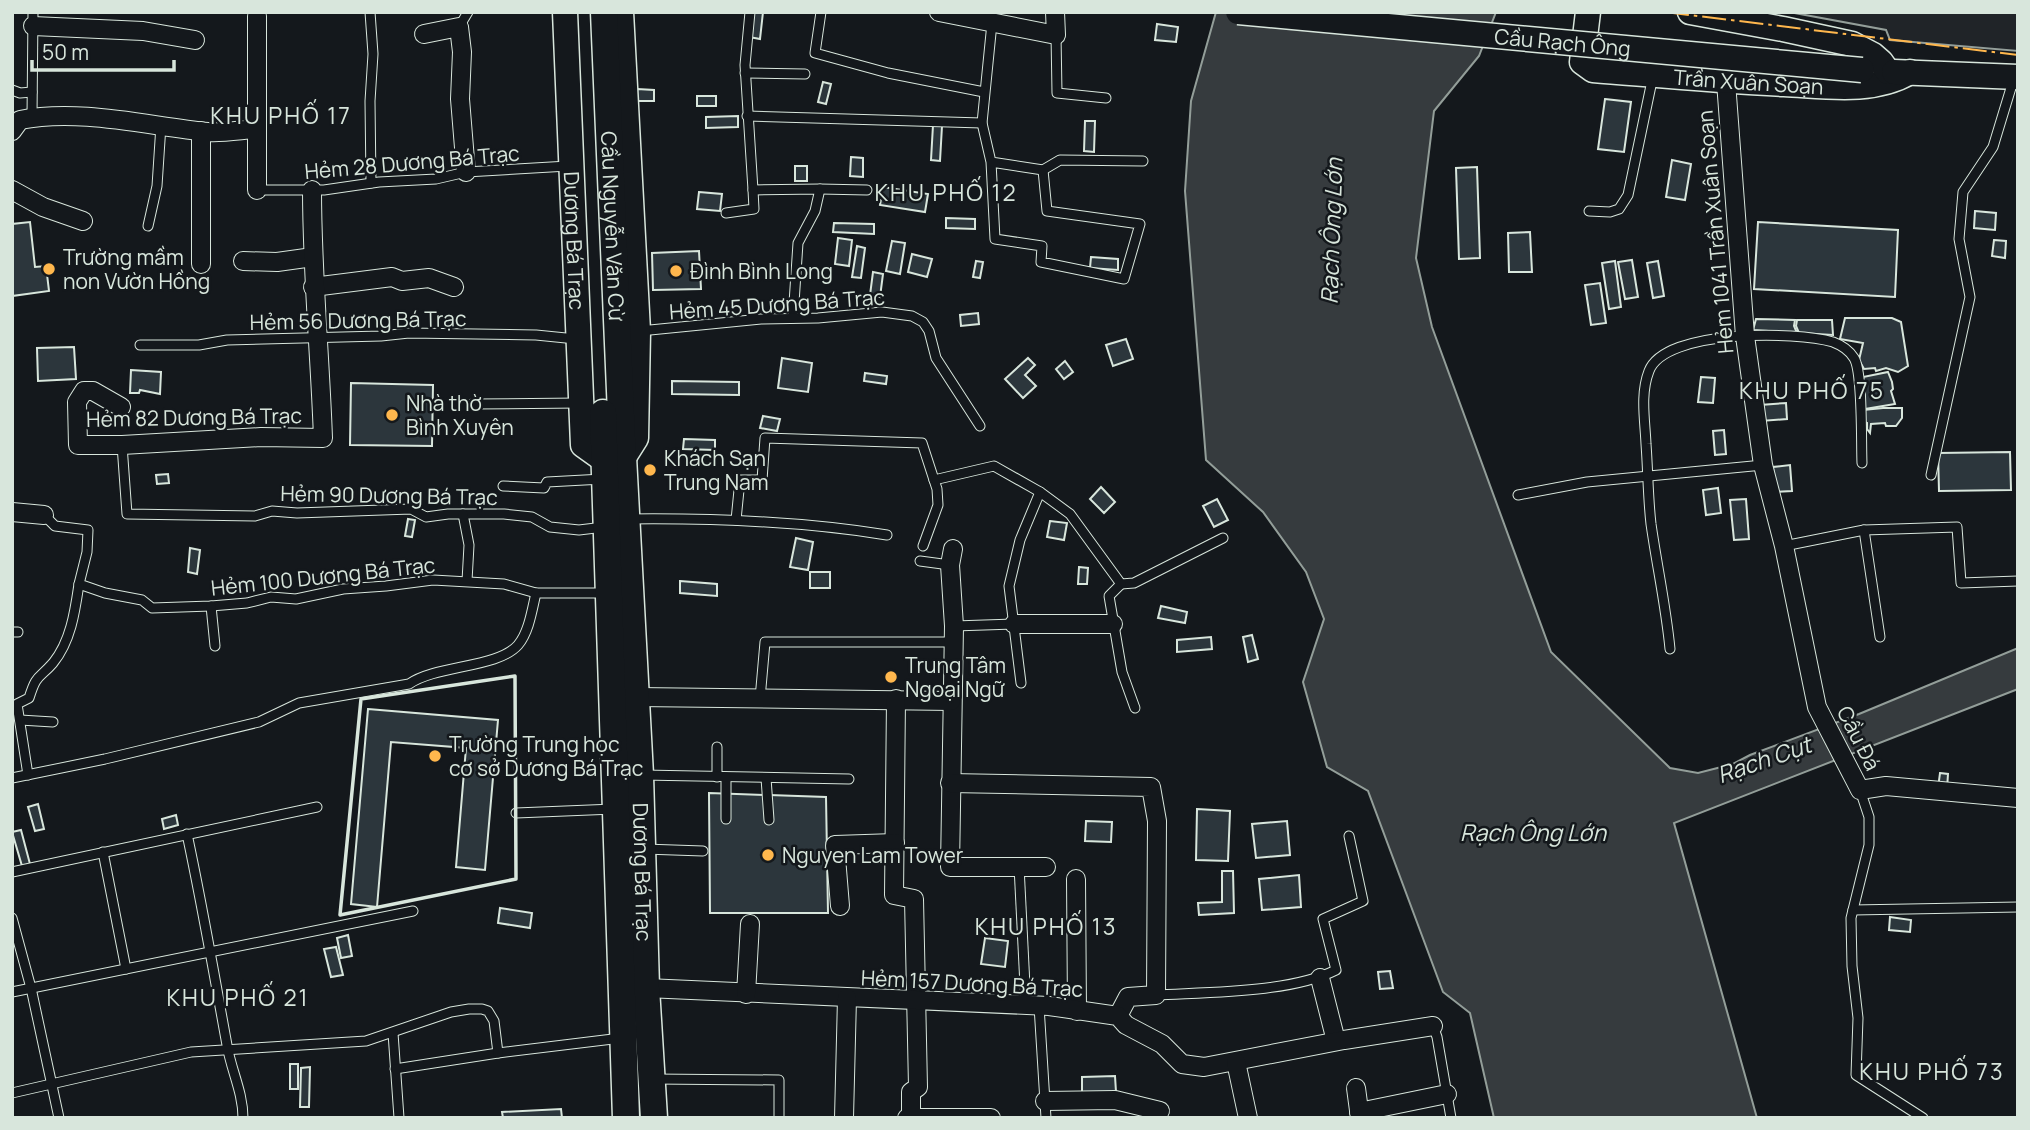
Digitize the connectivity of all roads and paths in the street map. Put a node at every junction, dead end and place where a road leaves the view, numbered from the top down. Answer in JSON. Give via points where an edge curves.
{"nodes":[{"id":1,"x":370,"y":12,"type":"edge"},
{"id":2,"x":750,"y":12,"type":"edge"},
{"id":3,"x":821,"y":12,"type":"edge"},
{"id":4,"x":939,"y":12,"type":"edge"},
{"id":5,"x":1055,"y":12,"type":"edge"},
{"id":6,"x":1238,"y":12,"type":"edge"},
{"id":7,"x":1588,"y":12,"type":"edge"},
{"id":8,"x":1690,"y":12,"type":"edge"},
{"id":9,"x":572,"y":13,"type":"edge"},
{"id":10,"x":616,"y":13,"type":"edge"},
{"id":11,"x":257,"y":16,"type":"dead end"},
{"id":12,"x":33,"y":19,"type":"edge"},
{"id":13,"x":463,"y":20,"type":"edge"},
{"id":14,"x":992,"y":23,"type":"junction"},
{"id":15,"x":424,"y":33,"type":"dead end"},
{"id":16,"x":1056,"y":35,"type":"junction"},
{"id":17,"x":195,"y":40,"type":"dead end"},
{"id":18,"x":1899,"y":72,"type":"junction"},
{"id":19,"x":745,"y":73,"type":"junction"},
{"id":20,"x":805,"y":74,"type":"dead end"},
{"id":21,"x":1653,"y":76,"type":"junction"},
{"id":22,"x":2016,"y":77,"type":"edge"},
{"id":23,"x":1726,"y":82,"type":"junction"},
{"id":24,"x":12,"y":90,"type":"edge"},
{"id":25,"x":32,"y":92,"type":"junction"},
{"id":26,"x":984,"y":92,"type":"junction"},
{"id":27,"x":1106,"y":98,"type":"dead end"},
{"id":28,"x":747,"y":116,"type":"junction"},
{"id":29,"x":32,"y":117,"type":"junction"},
{"id":30,"x":982,"y":123,"type":"junction"},
{"id":31,"x":161,"y":125,"type":"junction"},
{"id":32,"x":256,"y":129,"type":"junction"},
{"id":33,"x":12,"y":131,"type":"edge"},
{"id":34,"x":201,"y":131,"type":"junction"},
{"id":35,"x":1143,"y":161,"type":"dead end"},
{"id":36,"x":991,"y":162,"type":"junction"},
{"id":37,"x":570,"y":166,"type":"junction"},
{"id":38,"x":1043,"y":170,"type":"junction"},
{"id":39,"x":466,"y":172,"type":"junction"},
{"id":40,"x":371,"y":183,"type":"junction"},
{"id":41,"x":820,"y":189,"type":"junction"},
{"id":42,"x":12,"y":190,"type":"edge"},
{"id":43,"x":257,"y":190,"type":"joint"},
{"id":44,"x":312,"y":190,"type":"junction"},
{"id":45,"x":753,"y":190,"type":"junction"},
{"id":46,"x":867,"y":190,"type":"dead end"},
{"id":47,"x":1589,"y":211,"type":"dead end"},
{"id":48,"x":726,"y":213,"type":"dead end"},
{"id":49,"x":83,"y":221,"type":"dead end"},
{"id":50,"x":148,"y":226,"type":"dead end"},
{"id":51,"x":313,"y":257,"type":"junction"},
{"id":52,"x":243,"y":261,"type":"dead end"},
{"id":53,"x":201,"y":264,"type":"dead end"},
{"id":54,"x":313,"y":287,"type":"junction"},
{"id":55,"x":454,"y":287,"type":"dead end"},
{"id":56,"x":793,"y":318,"type":"junction"},
{"id":57,"x":638,"y":331,"type":"junction"},
{"id":58,"x":1745,"y":336,"type":"junction"},
{"id":59,"x":319,"y":337,"type":"junction"},
{"id":60,"x":578,"y":340,"type":"junction"},
{"id":61,"x":139,"y":345,"type":"dead end"},
{"id":62,"x":581,"y":403,"type":"junction"},
{"id":63,"x":472,"y":404,"type":"dead end"},
{"id":64,"x":121,"y":407,"type":"dead end"},
{"id":65,"x":980,"y":426,"type":"dead end"},
{"id":66,"x":122,"y":445,"type":"junction"},
{"id":67,"x":612,"y":454,"type":"junction"},
{"id":68,"x":1862,"y":463,"type":"dead end"},
{"id":69,"x":1763,"y":465,"type":"junction"},
{"id":70,"x":1648,"y":475,"type":"junction"},
{"id":71,"x":1931,"y":475,"type":"dead end"},
{"id":72,"x":934,"y":480,"type":"junction"},
{"id":73,"x":503,"y":486,"type":"dead end"},
{"id":74,"x":1040,"y":492,"type":"junction"},
{"id":75,"x":1518,"y":495,"type":"dead end"},
{"id":76,"x":12,"y":512,"type":"edge"},
{"id":77,"x":463,"y":514,"type":"junction"},
{"id":78,"x":44,"y":515,"type":"joint"},
{"id":79,"x":736,"y":520,"type":"junction"},
{"id":80,"x":616,"y":523,"type":"junction"},
{"id":81,"x":1864,"y":530,"type":"junction"},
{"id":82,"x":887,"y":536,"type":"dead end"},
{"id":83,"x":1223,"y":538,"type":"dead end"},
{"id":84,"x":923,"y":545,"type":"dead end"},
{"id":85,"x":1784,"y":546,"type":"junction"},
{"id":86,"x":951,"y":557,"type":"joint"},
{"id":87,"x":920,"y":561,"type":"dead end"},
{"id":88,"x":467,"y":581,"type":"junction"},
{"id":89,"x":2018,"y":581,"type":"edge"},
{"id":90,"x":1121,"y":583,"type":"junction"},
{"id":91,"x":79,"y":584,"type":"junction"},
{"id":92,"x":536,"y":593,"type":"junction"},
{"id":93,"x":608,"y":593,"type":"junction"},
{"id":94,"x":211,"y":606,"type":"junction"},
{"id":95,"x":1014,"y":624,"type":"junction"},
{"id":96,"x":1113,"y":624,"type":"junction"},
{"id":97,"x":953,"y":634,"type":"junction"},
{"id":98,"x":1880,"y":637,"type":"dead end"},
{"id":99,"x":215,"y":646,"type":"dead end"},
{"id":100,"x":1670,"y":649,"type":"dead end"},
{"id":101,"x":1021,"y":683,"type":"dead end"},
{"id":102,"x":637,"y":696,"type":"junction"},
{"id":103,"x":760,"y":699,"type":"junction"},
{"id":104,"x":896,"y":699,"type":"junction"},
{"id":105,"x":951,"y":701,"type":"junction"},
{"id":106,"x":15,"y":703,"type":"edge"},
{"id":107,"x":1817,"y":707,"type":"joint"},
{"id":108,"x":1135,"y":708,"type":"dead end"},
{"id":109,"x":20,"y":720,"type":"junction"},
{"id":110,"x":53,"y":722,"type":"dead end"},
{"id":111,"x":717,"y":747,"type":"dead end"},
{"id":112,"x":28,"y":775,"type":"junction"},
{"id":113,"x":640,"y":775,"type":"junction"},
{"id":114,"x":722,"y":777,"type":"junction"},
{"id":115,"x":12,"y":778,"type":"edge"},
{"id":116,"x":766,"y":778,"type":"junction"},
{"id":117,"x":849,"y":779,"type":"dead end"},
{"id":118,"x":950,"y":783,"type":"junction"},
{"id":119,"x":1860,"y":790,"type":"junction"},
{"id":120,"x":2018,"y":798,"type":"edge"},
{"id":121,"x":317,"y":807,"type":"dead end"},
{"id":122,"x":615,"y":809,"type":"junction"},
{"id":123,"x":516,"y":813,"type":"dead end"},
{"id":124,"x":726,"y":819,"type":"dead end"},
{"id":125,"x":769,"y":820,"type":"dead end"},
{"id":126,"x":187,"y":834,"type":"junction"},
{"id":127,"x":1349,"y":836,"type":"dead end"},
{"id":128,"x":895,"y":842,"type":"junction"},
{"id":129,"x":643,"y":849,"type":"junction"},
{"id":130,"x":703,"y":851,"type":"dead end"},
{"id":131,"x":103,"y":852,"type":"junction"},
{"id":132,"x":1019,"y":866,"type":"junction"},
{"id":133,"x":1046,"y":866,"type":"dead end"},
{"id":134,"x":12,"y":872,"type":"edge"},
{"id":135,"x":1076,"y":879,"type":"dead end"},
{"id":136,"x":840,"y":906,"type":"dead end"},
{"id":137,"x":2018,"y":906,"type":"edge"},
{"id":138,"x":1853,"y":910,"type":"junction"},
{"id":139,"x":413,"y":911,"type":"dead end"},
{"id":140,"x":12,"y":918,"type":"edge"},
{"id":141,"x":750,"y":924,"type":"dead end"},
{"id":142,"x":212,"y":951,"type":"junction"},
{"id":143,"x":126,"y":968,"type":"junction"},
{"id":144,"x":1320,"y":978,"type":"junction"},
{"id":145,"x":31,"y":988,"type":"junction"},
{"id":146,"x":646,"y":988,"type":"junction"},
{"id":147,"x":12,"y":992,"type":"edge"},
{"id":148,"x":746,"y":994,"type":"junction"},
{"id":149,"x":1156,"y":995,"type":"junction"},
{"id":150,"x":847,"y":998,"type":"junction"},
{"id":151,"x":918,"y":1001,"type":"junction"},
{"id":152,"x":1032,"y":1006,"type":"junction"},
{"id":153,"x":1077,"y":1011,"type":"junction"},
{"id":154,"x":1118,"y":1016,"type":"junction"},
{"id":155,"x":1433,"y":1026,"type":"joint"},
{"id":156,"x":393,"y":1033,"type":"junction"},
{"id":157,"x":623,"y":1038,"type":"junction"},
{"id":158,"x":1336,"y":1041,"type":"junction"},
{"id":159,"x":228,"y":1049,"type":"junction"},
{"id":160,"x":498,"y":1053,"type":"junction"},
{"id":161,"x":1236,"y":1062,"type":"junction"},
{"id":162,"x":395,"y":1069,"type":"junction"},
{"id":163,"x":52,"y":1086,"type":"junction"},
{"id":164,"x":1356,"y":1088,"type":"dead end"},
{"id":165,"x":12,"y":1093,"type":"edge"},
{"id":166,"x":1447,"y":1094,"type":"junction"},
{"id":167,"x":652,"y":1099,"type":"edge"},
{"id":168,"x":625,"y":1108,"type":"edge"},
{"id":169,"x":1046,"y":1109,"type":"edge"},
{"id":170,"x":1160,"y":1111,"type":"dead end"},
{"id":171,"x":1359,"y":1115,"type":"edge"},
{"id":172,"x":59,"y":1118,"type":"edge"},
{"id":173,"x":243,"y":1118,"type":"edge"},
{"id":174,"x":399,"y":1118,"type":"edge"},
{"id":175,"x":779,"y":1118,"type":"edge"},
{"id":176,"x":844,"y":1118,"type":"edge"},
{"id":177,"x":910,"y":1118,"type":"edge"},
{"id":178,"x":991,"y":1118,"type":"edge"},
{"id":179,"x":1248,"y":1118,"type":"edge"},
{"id":180,"x":1451,"y":1118,"type":"edge"},
{"id":181,"x":1923,"y":1118,"type":"edge"}],
"edges":[{"from":1,"to":40,"type":"lane"},
{"from":2,"to":19,"type":"lane"},
{"from":3,"to":26,"type":"lane","via":[[815,54]]},
{"from":4,"to":14,"type":"street"},
{"from":5,"to":16,"type":"street"},
{"from":6,"to":18,"type":"street","name":"Cầu Rạch Ông","bridge":true},
{"from":7,"to":21,"type":"street","name":"Trần Xuân Soạn","via":[[1582,62],[1586,67]]},
{"from":8,"to":18,"type":"street","via":[[1852,44]]},
{"from":9,"to":37,"type":"street","name":"Dương Bá Trạc"},
{"from":9,"to":67,"type":"main road","name":"Cầu Nguyễn Văn Cừ"},
{"from":10,"to":57,"type":"street","name":"Dương Bá Trạc"},
{"from":10,"to":67,"type":"main road","name":"Cầu Nguyễn Văn Cừ"},
{"from":11,"to":32,"type":"street"},
{"from":12,"to":17,"type":"street"},
{"from":12,"to":25,"type":"lane"},
{"from":13,"to":15,"type":"street"},
{"from":13,"to":39,"type":"street","via":[[460,99]]},
{"from":14,"to":16,"type":"street"},
{"from":14,"to":26,"type":"lane"},
{"from":16,"to":27,"type":"lane","via":[[1057,93]]},
{"from":18,"to":22,"type":"street","name":"Trần Xuân Soạn"},
{"from":18,"to":23,"type":"street","name":"Trần Xuân Soạn","via":[[1886,83],[1857,86]]},
{"from":19,"to":20,"type":"lane"},
{"from":19,"to":28,"type":"lane"},
{"from":21,"to":23,"type":"street","name":"Trần Xuân Soạn"},
{"from":21,"to":47,"type":"lane","via":[[1629,195],[1619,209]]},
{"from":22,"to":71,"type":"lane","via":[[1993,147],[1964,192],[1959,239],[1970,297]]},
{"from":23,"to":58,"type":"street","name":"Hẻm 1041 Trần Xuân Soạn"},
{"from":24,"to":25,"type":"lane"},
{"from":25,"to":29,"type":"lane"},
{"from":26,"to":30,"type":"lane"},
{"from":28,"to":30,"type":"lane"},
{"from":28,"to":45,"type":"lane"},
{"from":29,"to":31,"type":"street"},
{"from":29,"to":33,"type":"street","via":[[20,120]]},
{"from":30,"to":36,"type":"lane"},
{"from":31,"to":34,"type":"street"},
{"from":31,"to":50,"type":"lane","via":[[157,187]]},
{"from":32,"to":34,"type":"street"},
{"from":32,"to":43,"type":"street"},
{"from":34,"to":53,"type":"street"},
{"from":35,"to":38,"type":"lane","via":[[1060,160]]},
{"from":36,"to":38,"type":"lane"},
{"from":36,"to":38,"type":"lane","via":[[995,239],[1042,246],[1041,262],[1124,279],[1140,224],[1046,211]]},
{"from":37,"to":39,"type":"lane","name":"Hẻm 28 Dương Bá Trạc"},
{"from":37,"to":60,"type":"street","name":"Dương Bá Trạc"},
{"from":39,"to":40,"type":"lane","name":"Hẻm 28 Dương Bá Trạc","via":[[436,179]]},
{"from":40,"to":44,"type":"lane","name":"Hẻm 28 Dương Bá Trạc"},
{"from":41,"to":45,"type":"lane"},
{"from":41,"to":46,"type":"lane"},
{"from":41,"to":56,"type":"lane","via":[[815,211],[798,243]]},
{"from":42,"to":49,"type":"street"},
{"from":43,"to":44,"type":"lane","name":"Hẻm 28 Dương Bá Trạc"},
{"from":44,"to":51,"type":"street"},
{"from":45,"to":48,"type":"lane","via":[[754,209]]},
{"from":51,"to":52,"type":"street"},
{"from":51,"to":54,"type":"street"},
{"from":54,"to":55,"type":"street","via":[[392,277],[402,281],[429,278]]},
{"from":54,"to":59,"type":"street"},
{"from":56,"to":57,"type":"lane","name":"Hẻm 45 Dương Bá Trạc"},
{"from":56,"to":65,"type":"lane","name":"Hẻm 45 Dương Bá Trạc","via":[[882,312],[923,322],[936,358]]},
{"from":57,"to":67,"type":"street","name":"Dương Bá Trạc","via":[[636,438]]},
{"from":58,"to":68,"type":"lane","via":[[1833,342],[1845,348],[1856,360]]},
{"from":58,"to":69,"type":"street","name":"Hẻm 1041 Trần Xuân Soạn"},
{"from":58,"to":70,"type":"lane","via":[[1677,346],[1657,357],[1643,397]]},
{"from":59,"to":60,"type":"lane","name":"Hẻm 56 Dương Bá Trạc","via":[[410,332]]},
{"from":59,"to":61,"type":"lane","name":"Hẻm 56 Dương Bá Trạc"},
{"from":59,"to":66,"type":"street","name":"Hẻm 82 Dương Bá Trạc","via":[[323,438]]},
{"from":60,"to":62,"type":"street","name":"Dương Bá Trạc"},
{"from":62,"to":63,"type":"lane"},
{"from":62,"to":67,"type":"street","name":"Dương Bá Trạc","via":[[583,445]]},
{"from":64,"to":66,"type":"street","name":"Hẻm 82 Dương Bá Trạc","via":[[93,391],[84,391],[76,401],[78,445]]},
{"from":66,"to":77,"type":"lane","name":"Hẻm 90 Dương Bá Trạc","via":[[127,514],[255,516],[272,511],[375,509],[411,509],[426,517]]},
{"from":67,"to":73,"type":"lane","via":[[547,482],[544,488]]},
{"from":67,"to":80,"type":"main road","name":"Dương Bá Trạc"},
{"from":69,"to":70,"type":"lane"},
{"from":69,"to":85,"type":"street","name":"Hẻm 1041 Trần Xuân Soạn"},
{"from":70,"to":75,"type":"lane"},
{"from":70,"to":100,"type":"lane"},
{"from":72,"to":74,"type":"lane","via":[[994,466]]},
{"from":72,"to":79,"type":"lane","via":[[922,443],[765,439],[762,480],[740,480]]},
{"from":72,"to":84,"type":"lane","via":[[938,505]]},
{"from":74,"to":90,"type":"lane","via":[[1070,514]]},
{"from":74,"to":95,"type":"lane","via":[[1020,540],[1009,586]]},
{"from":76,"to":78,"type":"street"},
{"from":77,"to":80,"type":"lane","name":"Hẻm 90 Dương Bá Trạc","via":[[532,517],[550,527],[579,530]]},
{"from":77,"to":88,"type":"lane","via":[[469,545]]},
{"from":78,"to":91,"type":"lane","via":[[55,526],[88,530]]},
{"from":79,"to":80,"type":"lane","name":"Hẻm 90 Dương Bá Trạc"},
{"from":79,"to":82,"type":"lane","name":"Hẻm 90 Dương Bá Trạc","via":[[830,526]]},
{"from":80,"to":93,"type":"main road","name":"Dương Bá Trạc"},
{"from":80,"to":102,"type":"main road","name":"Dương Bá Trạc"},
{"from":81,"to":85,"type":"lane"},
{"from":81,"to":89,"type":"lane","via":[[1957,527],[1961,583]]},
{"from":81,"to":98,"type":"lane"},
{"from":83,"to":90,"type":"lane","via":[[1134,583]]},
{"from":85,"to":107,"type":"street","name":"Hẻm 1041 Trần Xuân Soạn"},
{"from":86,"to":87,"type":"lane"},
{"from":86,"to":97,"type":"street"},
{"from":88,"to":92,"type":"lane","name":"Hẻm 100 Dương Bá Trạc","via":[[505,584]]},
{"from":88,"to":94,"type":"lane","name":"Hẻm 100 Dương Bá Trạc","via":[[433,580]]},
{"from":90,"to":96,"type":"lane","via":[[1109,596]]},
{"from":91,"to":94,"type":"lane","name":"Hẻm 100 Dương Bá Trạc","via":[[142,600],[152,608]]},
{"from":91,"to":106,"type":"lane","via":[[71,631],[54,662],[35,679],[29,698]]},
{"from":92,"to":93,"type":"lane","name":"Hẻm 100 Dương Bá Trạc"},
{"from":92,"to":112,"type":"lane","via":[[527,629],[506,654],[419,676],[409,684],[299,703],[259,722]]},
{"from":93,"to":122,"type":"main road","name":"Dương Bá Trạc"},
{"from":94,"to":99,"type":"lane"},
{"from":95,"to":96,"type":"street"},
{"from":95,"to":97,"type":"lane"},
{"from":95,"to":101,"type":"lane"},
{"from":96,"to":108,"type":"lane","via":[[1122,673]]},
{"from":97,"to":103,"type":"lane","via":[[765,642]]},
{"from":97,"to":105,"type":"street"},
{"from":102,"to":103,"type":"street"},
{"from":102,"to":113,"type":"main road","name":"Dương Bá Trạc"},
{"from":103,"to":104,"type":"street"},
{"from":104,"to":105,"type":"street"},
{"from":104,"to":128,"type":"street"},
{"from":105,"to":118,"type":"street"},
{"from":106,"to":109,"type":"lane"},
{"from":107,"to":119,"type":"street","name":"Cầu Đá"},
{"from":109,"to":110,"type":"lane"},
{"from":109,"to":112,"type":"lane"},
{"from":111,"to":114,"type":"lane"},
{"from":112,"to":115,"type":"lane"},
{"from":113,"to":114,"type":"lane"},
{"from":113,"to":129,"type":"main road","name":"Dương Bá Trạc"},
{"from":114,"to":116,"type":"lane"},
{"from":114,"to":124,"type":"lane"},
{"from":116,"to":117,"type":"lane"},
{"from":116,"to":125,"type":"lane"},
{"from":118,"to":132,"type":"street","via":[[950,867]]},
{"from":118,"to":149,"type":"street","via":[[1150,787],[1157,821]]},
{"from":119,"to":120,"type":"street","via":[[1886,786]]},
{"from":119,"to":138,"type":"lane","via":[[1869,817],[1869,845]]},
{"from":121,"to":126,"type":"lane"},
{"from":122,"to":123,"type":"lane"},
{"from":122,"to":157,"type":"main road","name":"Dương Bá Trạc"},
{"from":126,"to":131,"type":"lane"},
{"from":126,"to":142,"type":"lane"},
{"from":127,"to":144,"type":"lane","via":[[1363,901],[1323,919],[1336,970]]},
{"from":128,"to":136,"type":"street","via":[[835,845]]},
{"from":128,"to":151,"type":"street","via":[[894,895],[914,899]]},
{"from":129,"to":130,"type":"lane"},
{"from":129,"to":146,"type":"main road","name":"Dương Bá Trạc"},
{"from":131,"to":134,"type":"lane"},
{"from":131,"to":143,"type":"lane"},
{"from":132,"to":133,"type":"street"},
{"from":132,"to":152,"type":"lane"},
{"from":135,"to":153,"type":"street"},
{"from":137,"to":138,"type":"lane"},
{"from":138,"to":181,"type":"lane","via":[[1856,1075]]},
{"from":139,"to":142,"type":"lane"},
{"from":140,"to":145,"type":"lane"},
{"from":141,"to":148,"type":"street"},
{"from":142,"to":143,"type":"lane"},
{"from":142,"to":159,"type":"lane"},
{"from":143,"to":145,"type":"lane"},
{"from":144,"to":149,"type":"lane","via":[[1244,990]]},
{"from":144,"to":158,"type":"street"},
{"from":145,"to":147,"type":"lane"},
{"from":145,"to":163,"type":"lane"},
{"from":146,"to":148,"type":"street","name":"Hẻm 157 Dương Bá Trạc"},
{"from":146,"to":167,"type":"main road","name":"Dương Bá Trạc"},
{"from":148,"to":150,"type":"street","name":"Hẻm 157 Dương Bá Trạc"},
{"from":149,"to":154,"type":"street","via":[[1128,997]]},
{"from":150,"to":151,"type":"street","name":"Hẻm 157 Dương Bá Trạc"},
{"from":150,"to":176,"type":"street"},
{"from":151,"to":152,"type":"street","name":"Hẻm 157 Dương Bá Trạc"},
{"from":151,"to":177,"type":"street","via":[[918,1087],[911,1092]]},
{"from":152,"to":153,"type":"street","name":"Hẻm 157 Dương Bá Trạc"},
{"from":152,"to":169,"type":"lane"},
{"from":153,"to":154,"type":"street","name":"Hẻm 157 Dương Bá Trạc"},
{"from":154,"to":161,"type":"street","name":"Hẻm 157 Dương Bá Trạc","via":[[1126,1026],[1162,1044],[1182,1064],[1204,1067]]},
{"from":155,"to":158,"type":"street","name":"Hẻm 157 Dương Bá Trạc"},
{"from":155,"to":166,"type":"lane","name":"Hẻm 157 Dương Bá Trạc"},
{"from":156,"to":159,"type":"lane","via":[[366,1041]]},
{"from":156,"to":160,"type":"lane","via":[[451,1012],[482,1009],[494,1021]]},
{"from":156,"to":162,"type":"lane"},
{"from":157,"to":160,"type":"lane"},
{"from":157,"to":168,"type":"main road","name":"Dương Bá Trạc"},
{"from":158,"to":161,"type":"street","name":"Hẻm 157 Dương Bá Trạc"},
{"from":159,"to":163,"type":"lane","via":[[191,1052]]},
{"from":159,"to":173,"type":"lane"},
{"from":160,"to":162,"type":"lane"},
{"from":161,"to":179,"type":"street"},
{"from":162,"to":174,"type":"lane"},
{"from":163,"to":165,"type":"lane"},
{"from":163,"to":172,"type":"lane"},
{"from":164,"to":171,"type":"street"},
{"from":166,"to":171,"type":"street"},
{"from":166,"to":180,"type":"lane","name":"Hẻm 157 Dương Bá Trạc"},
{"from":167,"to":168,"type":"main road"},
{"from":167,"to":175,"type":"lane","via":[[779,1080]]},
{"from":169,"to":170,"type":"street","via":[[1115,1100]]},
{"from":177,"to":178,"type":"street"}]}
